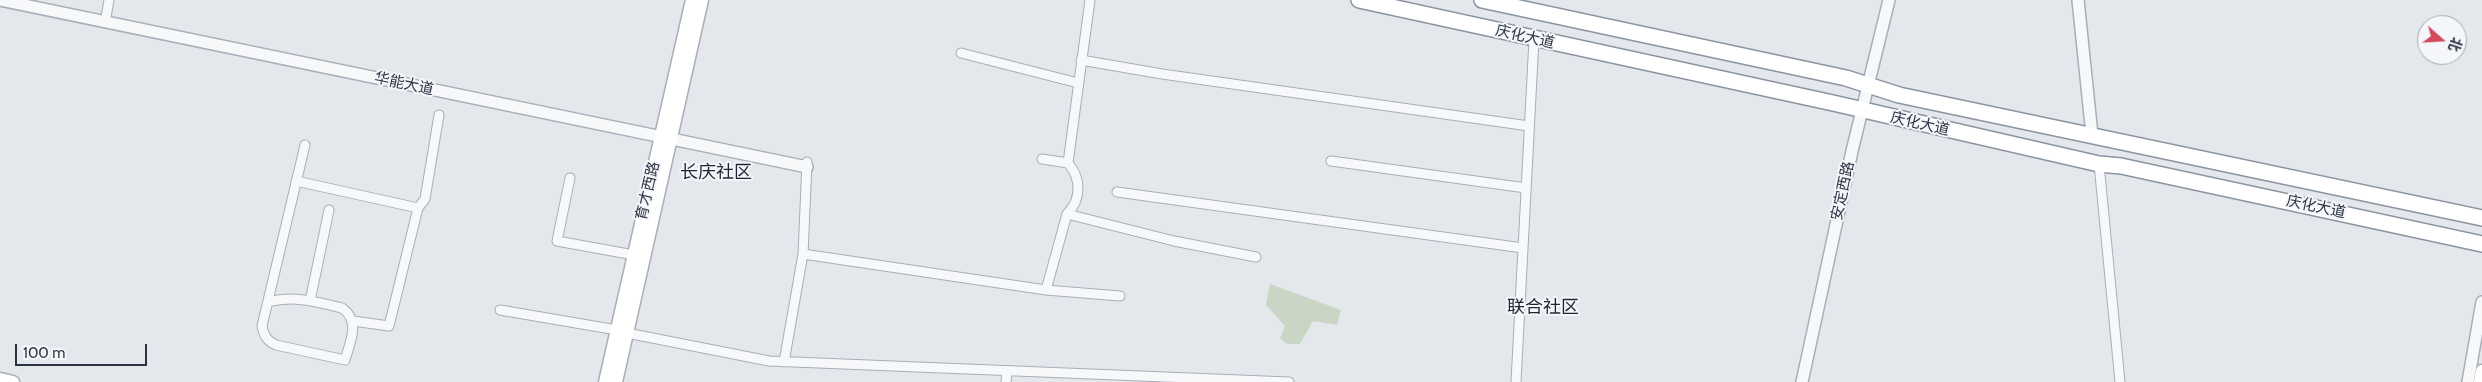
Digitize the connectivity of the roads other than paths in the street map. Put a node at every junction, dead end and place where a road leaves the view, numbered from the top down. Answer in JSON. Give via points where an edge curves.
{"nodes":[{"id":1,"x":0,"y":0,"type":"edge"},
{"id":2,"x":26,"y":0,"type":"edge"},
{"id":3,"x":110,"y":0,"type":"edge"},
{"id":4,"x":692,"y":0,"type":"edge"},
{"id":5,"x":702,"y":0,"type":"edge"},
{"id":6,"x":1090,"y":0,"type":"edge"},
{"id":7,"x":1359,"y":0,"type":"edge"},
{"id":8,"x":1482,"y":0,"type":"edge"},
{"id":9,"x":1889,"y":0,"type":"edge"},
{"id":10,"x":1895,"y":0,"type":"edge"},
{"id":11,"x":2078,"y":0,"type":"edge"},
{"id":12,"x":1536,"y":6,"type":"edge"},
{"id":13,"x":106,"y":16,"type":"junction"},
{"id":14,"x":1534,"y":39,"type":"junction"},
{"id":15,"x":961,"y":53,"type":"dead end"},
{"id":16,"x":1081,"y":60,"type":"junction"},
{"id":17,"x":1078,"y":83,"type":"junction"},
{"id":18,"x":1871,"y":86,"type":"junction"},
{"id":19,"x":1865,"y":111,"type":"junction"},
{"id":20,"x":439,"y":115,"type":"dead end"},
{"id":21,"x":1530,"y":126,"type":"junction"},
{"id":22,"x":666,"y":135,"type":"junction"},
{"id":23,"x":2092,"y":135,"type":"junction"},
{"id":24,"x":305,"y":145,"type":"dead end"},
{"id":25,"x":1042,"y":159,"type":"dead end"},
{"id":26,"x":1331,"y":161,"type":"dead end"},
{"id":27,"x":1068,"y":163,"type":"junction"},
{"id":28,"x":2099,"y":164,"type":"junction"},
{"id":29,"x":807,"y":165,"type":"joint"},
{"id":30,"x":570,"y":178,"type":"dead end"},
{"id":31,"x":296,"y":180,"type":"junction"},
{"id":32,"x":1526,"y":188,"type":"junction"},
{"id":33,"x":1117,"y":192,"type":"dead end"},
{"id":34,"x":418,"y":208,"type":"junction"},
{"id":35,"x":329,"y":210,"type":"dead end"},
{"id":36,"x":1067,"y":214,"type":"junction"},
{"id":37,"x":2482,"y":218,"type":"edge"},
{"id":38,"x":2482,"y":244,"type":"edge"},
{"id":39,"x":1523,"y":248,"type":"junction"},
{"id":40,"x":803,"y":254,"type":"junction"},
{"id":41,"x":634,"y":256,"type":"junction"},
{"id":42,"x":1256,"y":257,"type":"dead end"},
{"id":43,"x":1046,"y":290,"type":"junction"},
{"id":44,"x":1120,"y":296,"type":"dead end"},
{"id":45,"x":310,"y":300,"type":"junction"},
{"id":46,"x":268,"y":302,"type":"junction"},
{"id":47,"x":2482,"y":302,"type":"edge"},
{"id":48,"x":500,"y":310,"type":"dead end"},
{"id":49,"x":353,"y":321,"type":"junction"},
{"id":50,"x":622,"y":332,"type":"junction"},
{"id":51,"x":784,"y":362,"type":"junction"},
{"id":52,"x":1007,"y":371,"type":"junction"},
{"id":53,"x":2482,"y":371,"type":"edge"},
{"id":54,"x":0,"y":379,"type":"edge"},
{"id":55,"x":1164,"y":380,"type":"edge"},
{"id":56,"x":14,"y":382,"type":"edge"},
{"id":57,"x":605,"y":382,"type":"edge"},
{"id":58,"x":616,"y":382,"type":"edge"},
{"id":59,"x":1006,"y":382,"type":"edge"},
{"id":60,"x":1289,"y":382,"type":"edge"},
{"id":61,"x":1516,"y":382,"type":"edge"},
{"id":62,"x":1802,"y":382,"type":"edge"},
{"id":63,"x":1809,"y":382,"type":"edge"},
{"id":64,"x":2120,"y":382,"type":"edge"},
{"id":65,"x":2468,"y":382,"type":"edge"},
{"id":66,"x":2480,"y":382,"type":"edge"}],
"edges":[{"from":1,"to":22,"type":"street","name":"华能大道"},
{"from":2,"to":13,"type":"street","name":"华能大道"},
{"from":3,"to":13,"type":"street"},
{"from":4,"to":22,"type":"main road","name":"育才西路"},
{"from":5,"to":22,"type":"main road","name":"育才西路"},
{"from":6,"to":16,"type":"street"},
{"from":7,"to":14,"type":"highway","name":"庆化大道"},
{"from":8,"to":12,"type":"highway","name":"庆化大道"},
{"from":9,"to":18,"type":"street","name":"安定西路"},
{"from":10,"to":18,"type":"street","name":"安定西路"},
{"from":11,"to":23,"type":"street"},
{"from":12,"to":18,"type":"highway","name":"庆化大道"},
{"from":13,"to":22,"type":"street","name":"华能大道"},
{"from":14,"to":19,"type":"highway","name":"庆化大道"},
{"from":14,"to":21,"type":"street"},
{"from":15,"to":17,"type":"street"},
{"from":16,"to":17,"type":"street"},
{"from":16,"to":21,"type":"street"},
{"from":17,"to":27,"type":"street"},
{"from":18,"to":19,"type":"street","name":"安定西路"},
{"from":18,"to":23,"type":"highway","name":"庆化大道","via":[[1899,95]]},
{"from":19,"to":28,"type":"highway","name":"庆化大道"},
{"from":19,"to":62,"type":"street","name":"安定西路"},
{"from":19,"to":63,"type":"street","name":"安定西路"},
{"from":20,"to":34,"type":"street","via":[[425,199]]},
{"from":21,"to":32,"type":"street"},
{"from":22,"to":29,"type":"street","name":"华能大道"},
{"from":22,"to":41,"type":"main road","name":"育才西路"},
{"from":22,"to":50,"type":"main road","name":"育才西路"},
{"from":23,"to":37,"type":"highway","name":"庆化大道"},
{"from":24,"to":31,"type":"street"},
{"from":25,"to":27,"type":"street"},
{"from":26,"to":32,"type":"street"},
{"from":27,"to":36,"type":"street","via":[[1077,177],[1078,186],[1074,207]]},
{"from":28,"to":38,"type":"highway","name":"庆化大道","via":[[2121,166]]},
{"from":28,"to":64,"type":"street"},
{"from":29,"to":40,"type":"street"},
{"from":30,"to":41,"type":"street","via":[[557,241]]},
{"from":31,"to":34,"type":"street"},
{"from":31,"to":46,"type":"street"},
{"from":32,"to":39,"type":"street"},
{"from":33,"to":39,"type":"street"},
{"from":34,"to":49,"type":"street","via":[[389,326]]},
{"from":35,"to":45,"type":"street"},
{"from":36,"to":42,"type":"street","via":[[1174,241]]},
{"from":36,"to":43,"type":"street"},
{"from":39,"to":61,"type":"street"},
{"from":40,"to":43,"type":"street"},
{"from":40,"to":51,"type":"street"},
{"from":41,"to":50,"type":"main road","name":"育才西路"},
{"from":43,"to":44,"type":"street"},
{"from":45,"to":46,"type":"street","via":[[284,298]]},
{"from":45,"to":49,"type":"street","via":[[342,308]]},
{"from":46,"to":49,"type":"street","via":[[263,332],[276,345],[345,360]]},
{"from":47,"to":65,"type":"street"},
{"from":48,"to":50,"type":"street"},
{"from":50,"to":51,"type":"street"},
{"from":50,"to":57,"type":"main road","name":"育才西路"},
{"from":50,"to":58,"type":"main road","name":"育才西路"},
{"from":51,"to":52,"type":"street"},
{"from":52,"to":55,"type":"street"},
{"from":52,"to":59,"type":"street"},
{"from":53,"to":66,"type":"main road"},
{"from":54,"to":56,"type":"main road"},
{"from":55,"to":60,"type":"street"}]}
